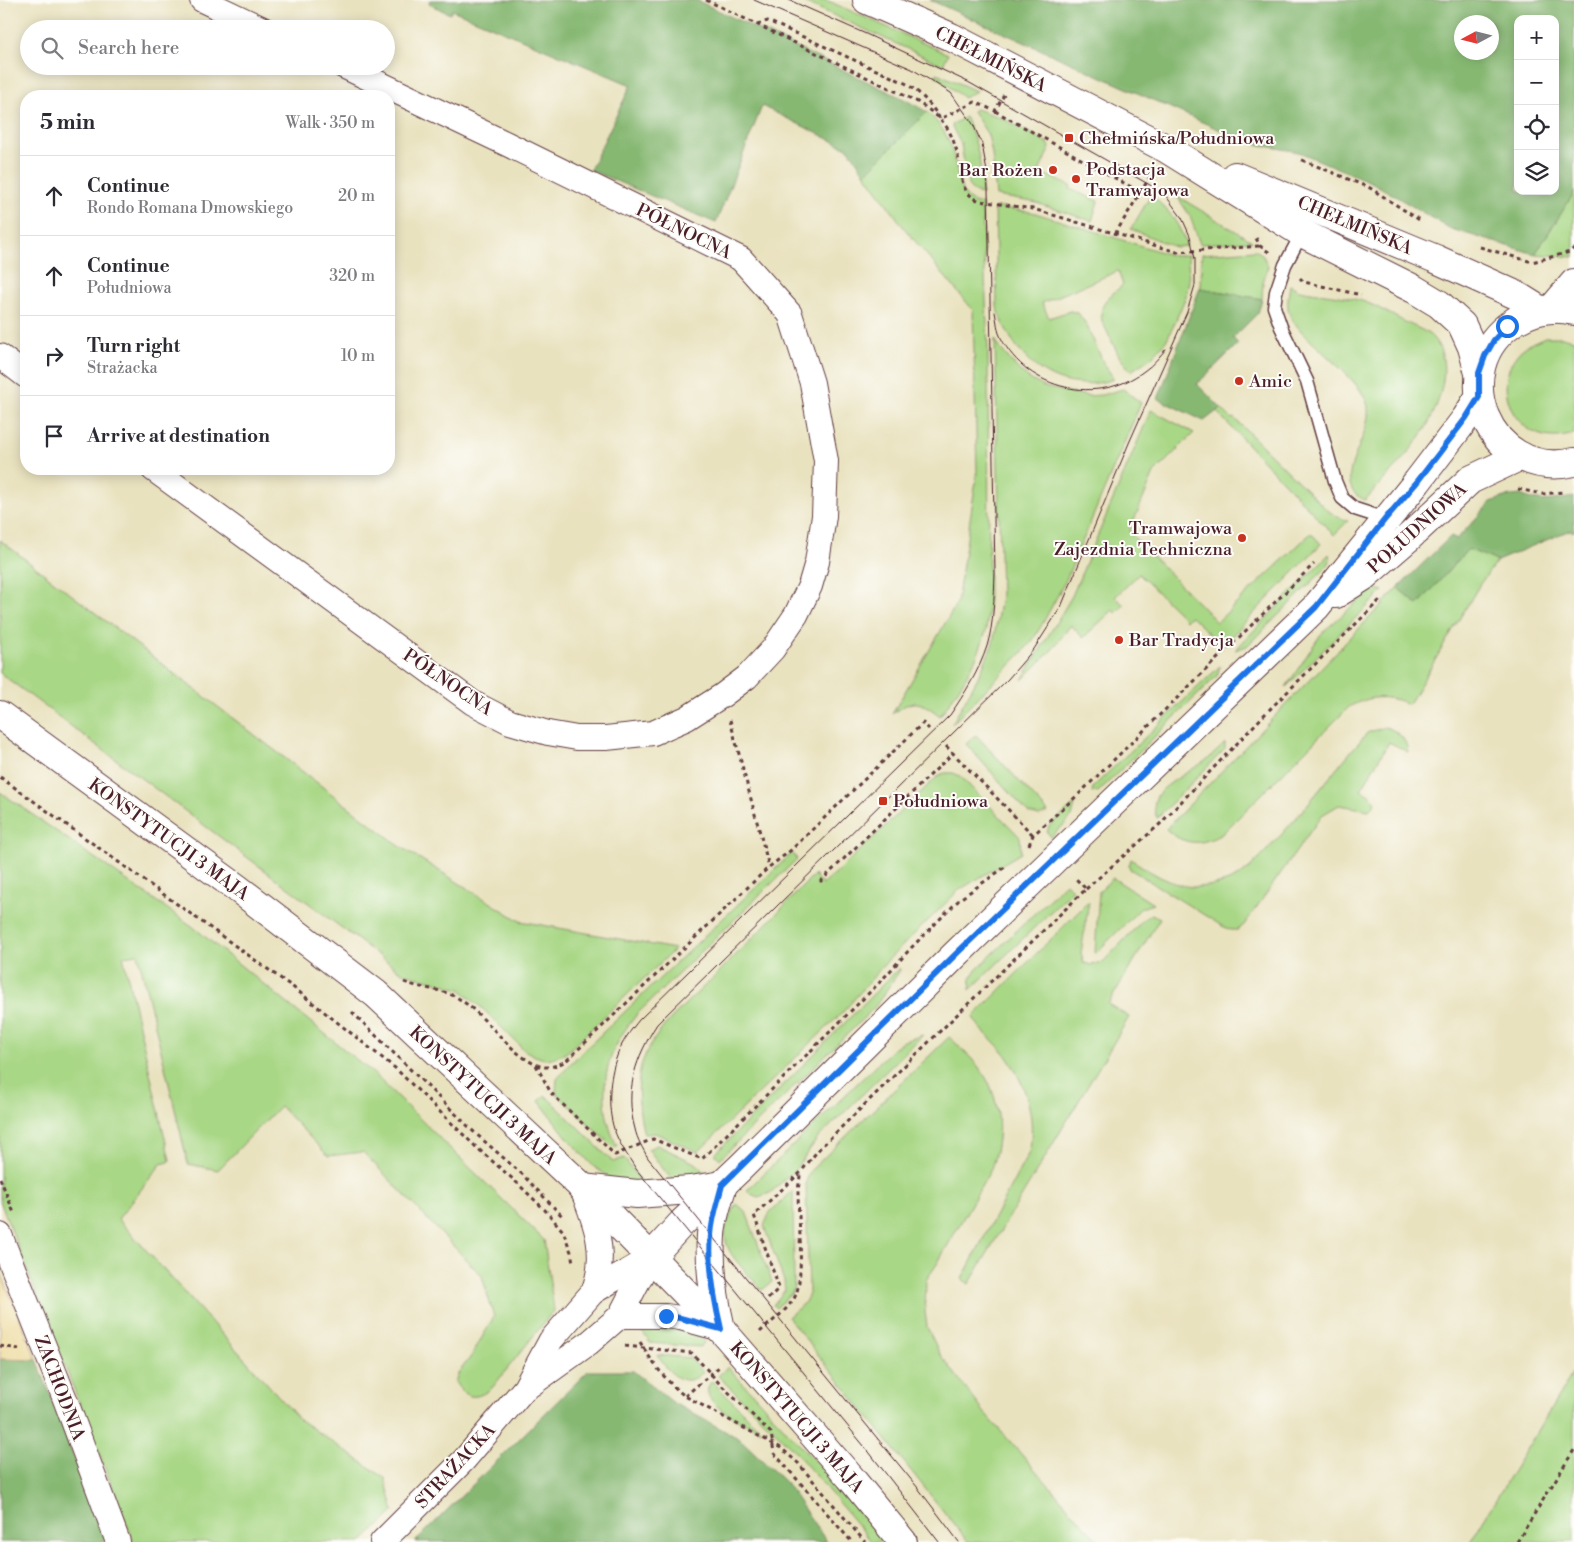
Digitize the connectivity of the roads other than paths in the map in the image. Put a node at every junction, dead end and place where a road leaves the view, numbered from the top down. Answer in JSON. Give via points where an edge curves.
{"nodes":[{"id":1,"x":202,"y":0,"type":"edge"},
{"id":2,"x":867,"y":0,"type":"edge"},
{"id":3,"x":244,"y":20,"type":"edge"},
{"id":4,"x":362,"y":75,"type":"edge"},
{"id":5,"x":393,"y":90,"type":"edge"},
{"id":6,"x":395,"y":91,"type":"edge"},
{"id":7,"x":1167,"y":148,"type":"junction"},
{"id":8,"x":1302,"y":233,"type":"junction"},
{"id":9,"x":1574,"y":283,"type":"edge"},
{"id":10,"x":1555,"y":310,"type":"edge"},
{"id":11,"x":0,"y":356,"type":"edge"},
{"id":12,"x":20,"y":371,"type":"edge"},
{"id":13,"x":1479,"y":385,"type":"junction"},
{"id":14,"x":1521,"y":456,"type":"junction"},
{"id":15,"x":1574,"y":462,"type":"edge"},
{"id":16,"x":161,"y":475,"type":"edge"},
{"id":17,"x":1386,"y":518,"type":"junction"},
{"id":18,"x":1316,"y":607,"type":"junction"},
{"id":19,"x":0,"y":716,"type":"edge"},
{"id":20,"x":722,"y":1185,"type":"junction"},
{"id":21,"x":582,"y":1188,"type":"junction"},
{"id":22,"x":0,"y":1235,"type":"edge"},
{"id":23,"x":650,"y":1258,"type":"junction"},
{"id":24,"x":593,"y":1292,"type":"junction"},
{"id":25,"x":620,"y":1316,"type":"junction"},
{"id":26,"x":721,"y":1329,"type":"junction"},
{"id":27,"x":525,"y":1388,"type":"junction"},
{"id":28,"x":118,"y":1542,"type":"edge"},
{"id":29,"x":382,"y":1542,"type":"edge"},
{"id":30,"x":903,"y":1542,"type":"edge"}],
"edges":[{"from":1,"to":3,"type":"street"},
{"from":2,"to":7,"type":"street","name":"CHEŁMIŃSKA","via":[[951,37]]},
{"from":4,"to":5,"type":"street","name":"PÓŁNOCNA"},
{"from":6,"to":16,"type":"street","name":"PÓŁNOCNA","via":[[741,259],[790,314],[812,383],[826,461],[824,516],[817,562],[796,615],[773,650],[746,677],[687,718],[654,733],[606,738],[548,733],[510,722],[473,703]]},
{"from":7,"to":8,"type":"street","name":"CHEŁMIŃSKA"},
{"from":7,"to":10,"type":"street","name":"CHEŁMIŃSKA"},
{"from":8,"to":13,"type":"street","name":"CHEŁMIŃSKA","via":[[1439,304],[1462,325],[1472,348]]},
{"from":8,"to":17,"type":"lane","via":[[1285,265],[1274,307],[1307,381],[1342,498],[1356,509]]},
{"from":9,"to":10,"type":"street"},
{"from":10,"to":13,"type":"street","name":"POŁUDNIOWA","via":[[1522,316],[1507,326],[1485,356]]},
{"from":11,"to":12,"type":"street"},
{"from":13,"to":14,"type":"street","name":"CHEŁMIŃSKA","via":[[1484,415],[1492,432]]},
{"from":13,"to":17,"type":"street","name":"POŁUDNIOWA","via":[[1461,426]]},
{"from":14,"to":15,"type":"street","name":"CHEŁMIŃSKA","via":[[1542,464]]},
{"from":14,"to":18,"type":"street","name":"POŁUDNIOWA","via":[[1470,480],[1363,577]]},
{"from":17,"to":18,"type":"street","name":"POŁUDNIOWA"},
{"from":18,"to":20,"type":"street","name":"POŁUDNIOWA"},
{"from":19,"to":21,"type":"street","name":"KONSTYTUCJI 3 MAJA","via":[[237,888],[376,994]]},
{"from":20,"to":21,"type":"street","via":[[637,1194]]},
{"from":20,"to":23,"type":"street","name":"POŁUDNIOWA"},
{"from":20,"to":26,"type":"street","via":[[711,1236],[714,1301]]},
{"from":21,"to":23,"type":"street","name":"KONSTYTUCJI 3 MAJA"},
{"from":21,"to":24,"type":"street","name":"STRAŻACKA","via":[[600,1243],[600,1264]]},
{"from":22,"to":28,"type":"street","name":"ZACHODNIA"},
{"from":23,"to":24,"type":"street","name":"STRAŻACKA"},
{"from":23,"to":25,"type":"street","name":"STRAŻACKA"},
{"from":23,"to":26,"type":"street","name":"KONSTYTUCJI 3 MAJA"},
{"from":24,"to":27,"type":"street","name":"STRAŻACKA","via":[[551,1340]]},
{"from":25,"to":26,"type":"street","via":[[666,1316]]},
{"from":25,"to":27,"type":"street","name":"STRAŻACKA","via":[[589,1343]]},
{"from":26,"to":30,"type":"street","name":"KONSTYTUCJI 3 MAJA","via":[[850,1476]]},
{"from":27,"to":29,"type":"street","name":"STRAŻACKA","via":[[464,1460]]}]}
